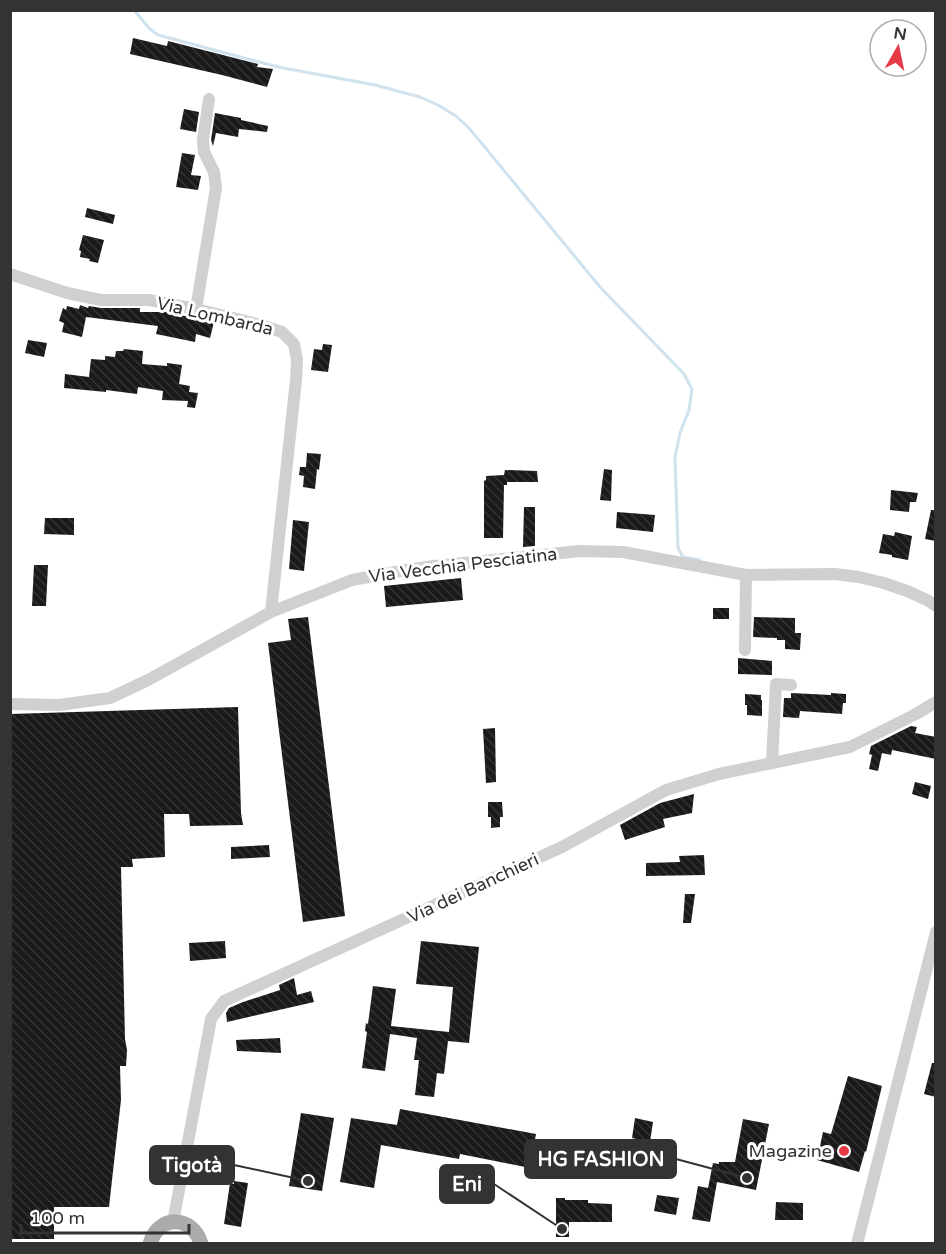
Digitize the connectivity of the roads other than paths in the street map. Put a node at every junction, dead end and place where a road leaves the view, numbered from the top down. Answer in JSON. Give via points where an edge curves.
{"nodes":[{"id":1,"x":209,"y":99,"type":"dead end"},
{"id":2,"x":10,"y":274,"type":"edge"},
{"id":3,"x":196,"y":309,"type":"junction"},
{"id":4,"x":746,"y":575,"type":"junction"},
{"id":5,"x":936,"y":606,"type":"edge"},
{"id":6,"x":271,"y":612,"type":"junction"},
{"id":7,"x":745,"y":650,"type":"dead end"},
{"id":8,"x":791,"y":684,"type":"dead end"},
{"id":9,"x":936,"y":702,"type":"edge"},
{"id":10,"x":10,"y":704,"type":"edge"},
{"id":11,"x":772,"y":762,"type":"junction"},
{"id":12,"x":936,"y":932,"type":"edge"},
{"id":13,"x":173,"y":1222,"type":"junction"},
{"id":14,"x":150,"y":1244,"type":"edge"},
{"id":15,"x":201,"y":1244,"type":"edge"},
{"id":16,"x":857,"y":1244,"type":"edge"}],
"edges":[{"from":1,"to":3,"type":"street","via":[[203,140],[216,188]]},
{"from":2,"to":3,"type":"street","name":"Via Lombarda","via":[[101,300],[149,300]]},
{"from":3,"to":6,"type":"street","name":"Via Lombarda","via":[[272,328],[294,344],[296,380]]},
{"from":4,"to":5,"type":"street","name":"Via Vecchia Pesciatina","via":[[859,577],[907,591]]},
{"from":4,"to":6,"type":"street","name":"Via Vecchia Pesciatina","via":[[623,552],[580,551],[406,570],[352,580]]},
{"from":4,"to":7,"type":"street"},
{"from":6,"to":10,"type":"street","name":"Via Vecchia Pesciatina","via":[[110,698],[59,705]]},
{"from":8,"to":11,"type":"street","via":[[776,684]]},
{"from":9,"to":11,"type":"street","name":"Via dei Banchieri","via":[[850,747]]},
{"from":11,"to":13,"type":"street","name":"Via dei Banchieri","via":[[666,790],[562,847],[224,1001],[212,1019]]},
{"from":12,"to":16,"type":"street"},
{"from":13,"to":14,"type":"main road","via":[[159,1228]]},
{"from":13,"to":15,"type":"main road","via":[[194,1229]]}]}
